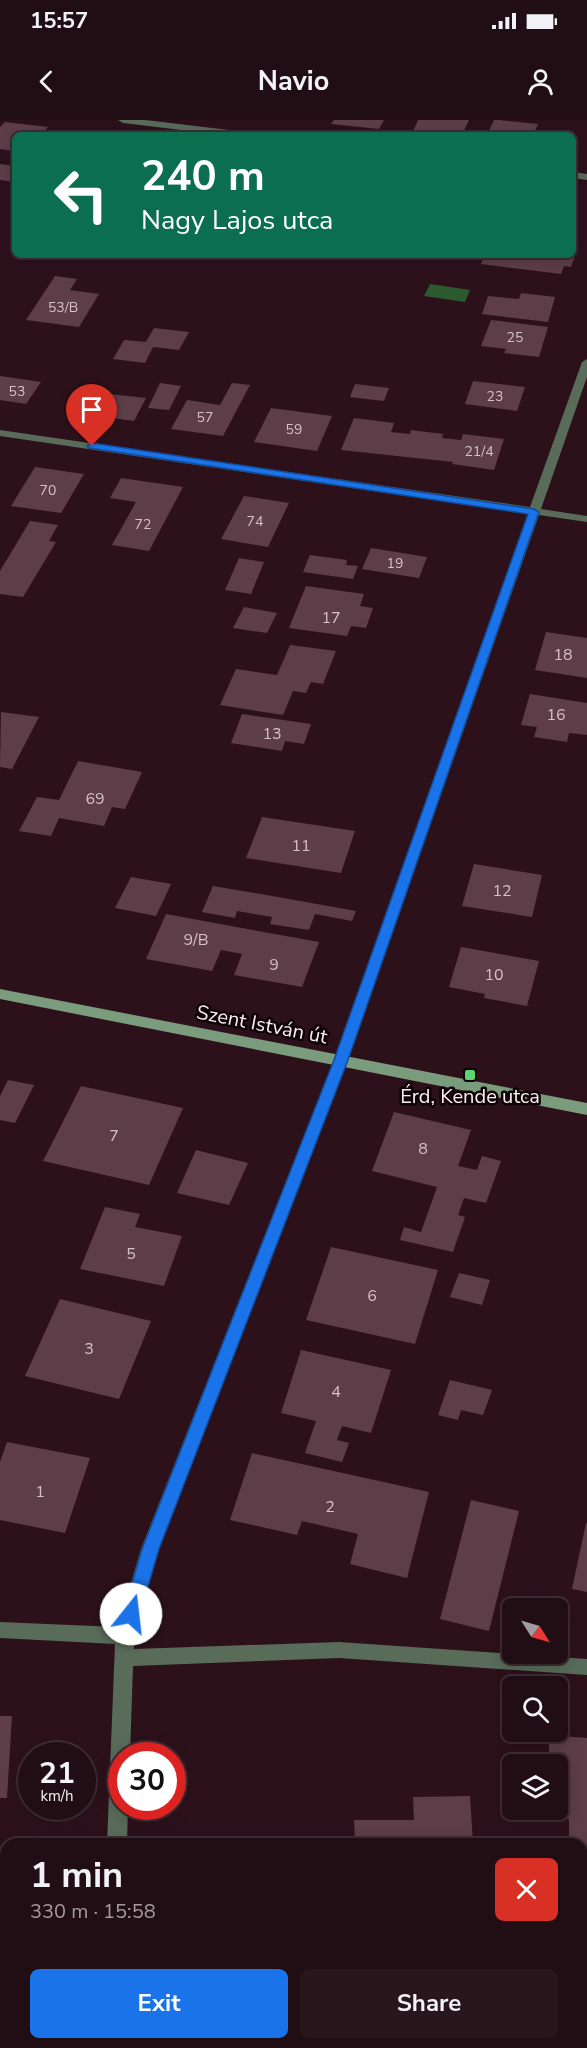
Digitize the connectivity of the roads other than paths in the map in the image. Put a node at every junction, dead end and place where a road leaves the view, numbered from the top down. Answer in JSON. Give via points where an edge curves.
{"nodes":[{"id":1,"x":123,"y":120,"type":"edge"},
{"id":2,"x":221,"y":132,"type":"edge"},
{"id":3,"x":587,"y":362,"type":"edge"},
{"id":4,"x":0,"y":433,"type":"edge"},
{"id":5,"x":534,"y":512,"type":"junction"},
{"id":6,"x":587,"y":519,"type":"edge"},
{"id":7,"x":0,"y":994,"type":"edge"},
{"id":8,"x":341,"y":1060,"type":"junction"},
{"id":9,"x":587,"y":1109,"type":"edge"},
{"id":10,"x":0,"y":1630,"type":"edge"},
{"id":11,"x":125,"y":1635,"type":"junction"},
{"id":12,"x":124,"y":1658,"type":"junction"},
{"id":13,"x":587,"y":1666,"type":"edge"},
{"id":14,"x":117,"y":1838,"type":"edge"}],
"edges":[{"from":1,"to":2,"type":"street"},
{"from":3,"to":5,"type":"street"},
{"from":4,"to":5,"type":"street"},
{"from":5,"to":6,"type":"street"},
{"from":5,"to":8,"type":"street"},
{"from":7,"to":8,"type":"street","name":"Szent István út"},
{"from":8,"to":9,"type":"street","name":"Szent István út"},
{"from":8,"to":11,"type":"street","via":[[150,1549]]},
{"from":10,"to":11,"type":"street"},
{"from":11,"to":12,"type":"street"},
{"from":12,"to":13,"type":"street","via":[[339,1650]]},
{"from":12,"to":14,"type":"street"}]}
